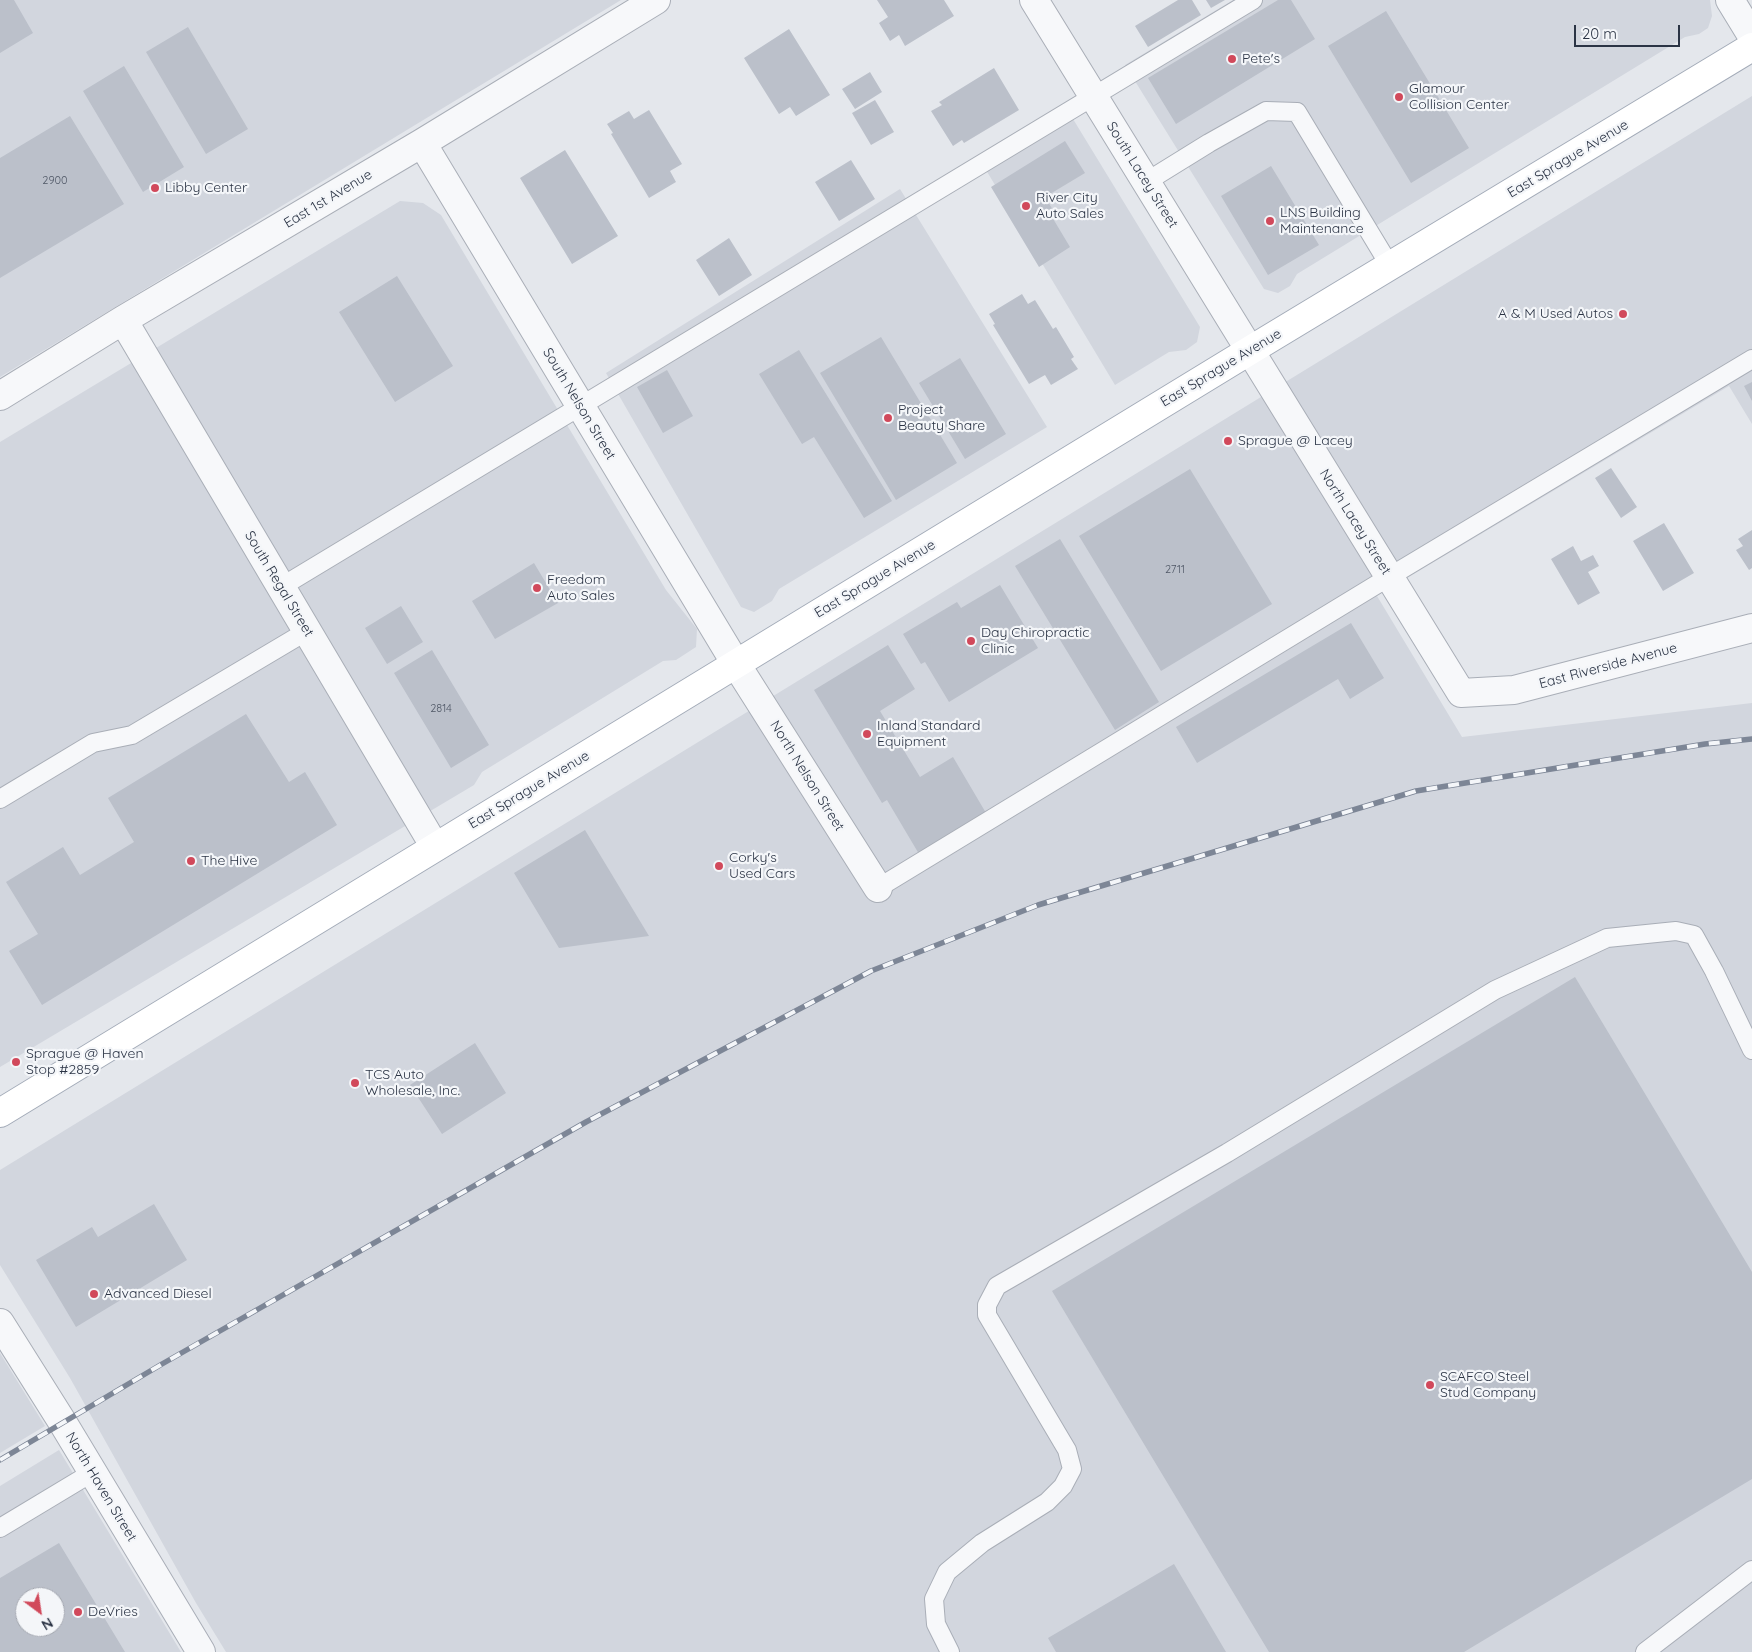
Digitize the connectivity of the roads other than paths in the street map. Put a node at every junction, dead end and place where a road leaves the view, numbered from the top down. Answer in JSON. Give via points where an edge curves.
{"nodes":[{"id":1,"x":656,"y":0,"type":"edge"},
{"id":2,"x":1034,"y":0,"type":"edge"},
{"id":3,"x":1253,"y":0,"type":"edge"},
{"id":4,"x":1730,"y":0,"type":"edge"},
{"id":5,"x":1752,"y":36,"type":"edge"},
{"id":6,"x":1752,"y":47,"type":"edge"},
{"id":7,"x":1093,"y":97,"type":"junction"},
{"id":8,"x":422,"y":143,"type":"junction"},
{"id":9,"x":1146,"y":182,"type":"junction"},
{"id":10,"x":1390,"y":266,"type":"junction"},
{"id":11,"x":123,"y":320,"type":"junction"},
{"id":12,"x":1249,"y":350,"type":"junction"},
{"id":13,"x":1752,"y":359,"type":"edge"},
{"id":14,"x":0,"y":396,"type":"edge"},
{"id":15,"x":580,"y":405,"type":"junction"},
{"id":16,"x":1389,"y":577,"type":"junction"},
{"id":17,"x":281,"y":587,"type":"junction"},
{"id":18,"x":1752,"y":628,"type":"edge"},
{"id":19,"x":307,"y":632,"type":"junction"},
{"id":20,"x":736,"y":664,"type":"junction"},
{"id":21,"x":1462,"y":693,"type":"joint"},
{"id":22,"x":0,"y":799,"type":"edge"},
{"id":23,"x":435,"y":847,"type":"junction"},
{"id":24,"x":878,"y":888,"type":"joint"},
{"id":25,"x":1752,"y":1050,"type":"edge"},
{"id":26,"x":0,"y":1114,"type":"edge"},
{"id":27,"x":0,"y":1323,"type":"edge"},
{"id":28,"x":92,"y":1472,"type":"junction"},
{"id":29,"x":0,"y":1528,"type":"edge"},
{"id":30,"x":1752,"y":1570,"type":"edge"},
{"id":31,"x":201,"y":1652,"type":"edge"},
{"id":32,"x":950,"y":1652,"type":"edge"},
{"id":33,"x":1645,"y":1652,"type":"edge"}],
"edges":[{"from":1,"to":8,"type":"street","name":"East 1st Avenue"},
{"from":2,"to":7,"type":"street","name":"South Lacey Street"},
{"from":3,"to":7,"type":"lane"},
{"from":4,"to":5,"type":"street"},
{"from":6,"to":10,"type":"main road","name":"East Sprague Avenue"},
{"from":7,"to":9,"type":"street","name":"South Lacey Street"},
{"from":7,"to":15,"type":"lane"},
{"from":8,"to":11,"type":"street","name":"East 1st Avenue"},
{"from":8,"to":15,"type":"street","name":"South Nelson Street"},
{"from":9,"to":10,"type":"lane","via":[[1266,111],[1297,112]]},
{"from":9,"to":12,"type":"street","name":"South Lacey Street"},
{"from":10,"to":12,"type":"main road","name":"East Sprague Avenue"},
{"from":11,"to":14,"type":"street","name":"East 1st Avenue"},
{"from":11,"to":17,"type":"street","name":"South Regal Street"},
{"from":12,"to":16,"type":"street","name":"North Lacey Street"},
{"from":12,"to":20,"type":"main road","name":"East Sprague Avenue"},
{"from":13,"to":16,"type":"lane"},
{"from":15,"to":17,"type":"lane"},
{"from":15,"to":20,"type":"street","name":"South Nelson Street"},
{"from":16,"to":21,"type":"street","name":"North Lacey Street"},
{"from":16,"to":24,"type":"lane"},
{"from":17,"to":19,"type":"street","name":"South Regal Street"},
{"from":18,"to":21,"type":"street","name":"East Riverside Avenue","via":[[1514,690]]},
{"from":19,"to":22,"type":"lane","via":[[132,735],[94,742]]},
{"from":19,"to":23,"type":"street","name":"South Regal Street"},
{"from":20,"to":23,"type":"main road","name":"East Sprague Avenue"},
{"from":20,"to":24,"type":"street","name":"North Nelson Street"},
{"from":23,"to":26,"type":"main road","name":"East Sprague Avenue"},
{"from":25,"to":32,"type":"lane","via":[[1694,935],[1676,931],[1607,938],[1495,990],[1227,1153],[997,1286],[987,1304],[987,1315],[1067,1450],[1072,1469],[1063,1486],[1047,1502],[982,1543],[947,1572],[934,1599],[936,1624]]},
{"from":27,"to":28,"type":"street","name":"North Haven Street"},
{"from":28,"to":29,"type":"lane"},
{"from":28,"to":31,"type":"street","name":"North Haven Street"},
{"from":30,"to":33,"type":"lane"}]}
